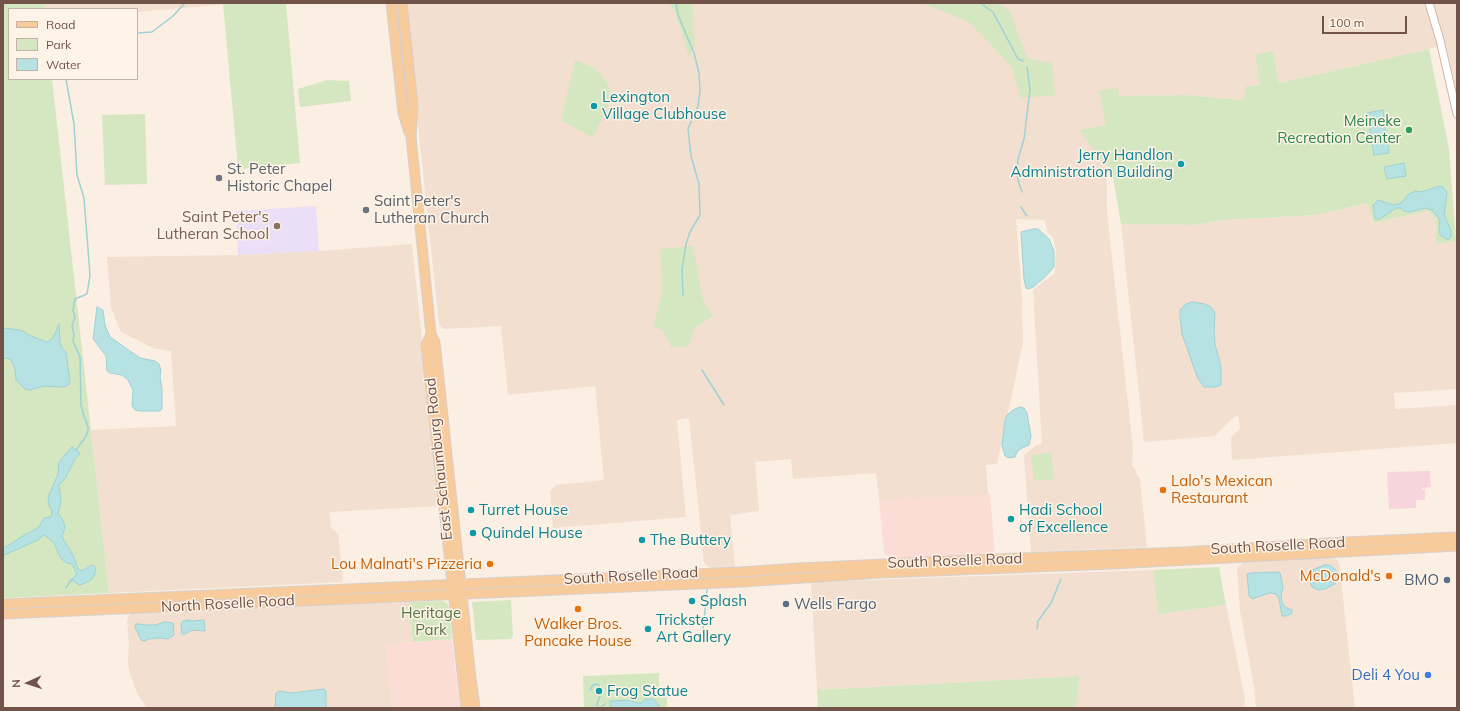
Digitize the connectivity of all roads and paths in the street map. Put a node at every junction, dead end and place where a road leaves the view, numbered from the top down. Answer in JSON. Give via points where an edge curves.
{"nodes":[{"id":1,"x":391,"y":3,"type":"edge"},
{"id":2,"x":402,"y":3,"type":"edge"},
{"id":3,"x":1429,"y":3,"type":"edge"},
{"id":4,"x":1457,"y":114,"type":"edge"},
{"id":5,"x":411,"y":137,"type":"junction"},
{"id":6,"x":1457,"y":537,"type":"edge"},
{"id":7,"x":1457,"y":546,"type":"edge"},
{"id":8,"x":457,"y":584,"type":"junction"},
{"id":9,"x":458,"y":594,"type":"junction"},
{"id":10,"x":3,"y":604,"type":"edge"},
{"id":11,"x":3,"y":614,"type":"edge"},
{"id":12,"x":466,"y":708,"type":"edge"},
{"id":13,"x":475,"y":708,"type":"edge"}],
"edges":[{"from":1,"to":5,"type":"main road","name":"East Schaumburg Road","via":[[403,113]]},
{"from":2,"to":5,"type":"main road","name":"East Schaumburg Road","via":[[413,105]]},
{"from":3,"to":4,"type":"street"},
{"from":5,"to":8,"type":"main road","name":"East Schaumburg Road","via":[[431,334],[435,342]]},
{"from":6,"to":8,"type":"main road","name":"South Roselle Road","via":[[1165,553]]},
{"from":7,"to":9,"type":"main road","name":"South Roselle Road"},
{"from":8,"to":9,"type":"main road","name":"East Schaumburg Road"},
{"from":8,"to":10,"type":"main road","name":"North Roselle Road"},
{"from":9,"to":11,"type":"main road","name":"North Roselle Road"},
{"from":9,"to":12,"type":"main road"},
{"from":9,"to":13,"type":"main road"}]}
